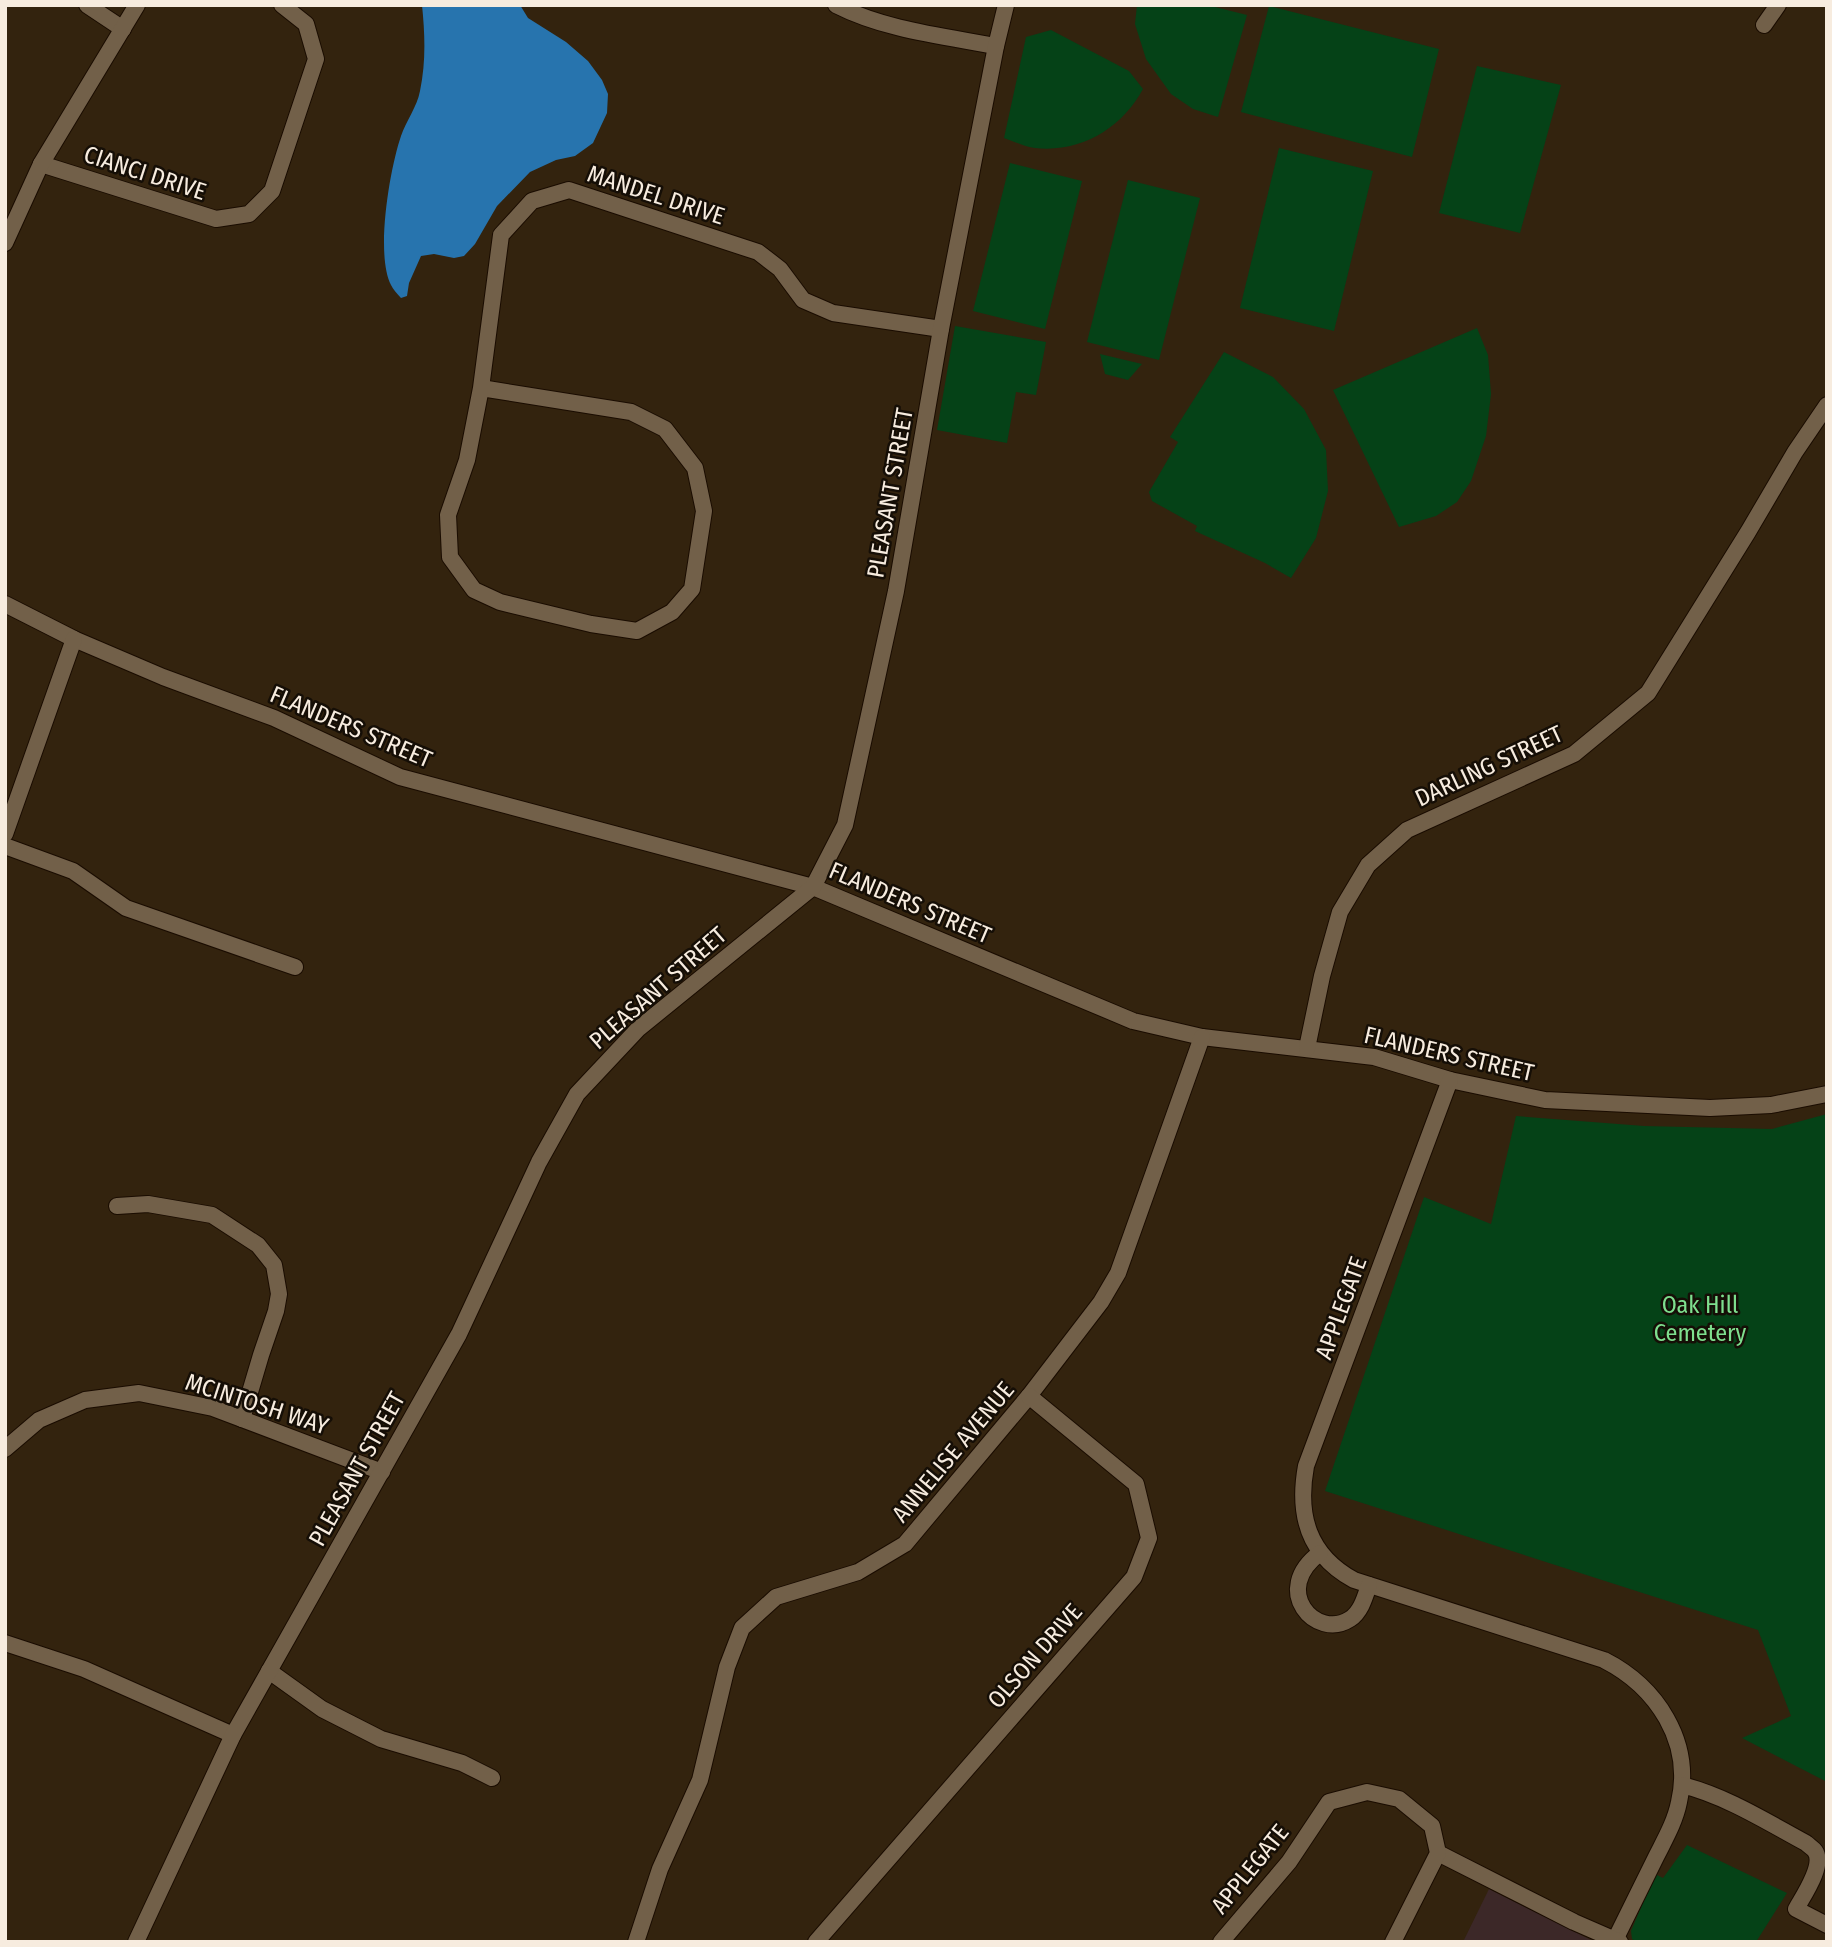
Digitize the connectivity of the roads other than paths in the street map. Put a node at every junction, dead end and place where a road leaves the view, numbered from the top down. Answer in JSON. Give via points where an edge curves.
{"nodes":[{"id":1,"x":87,"y":5,"type":"edge"},
{"id":2,"x":138,"y":5,"type":"edge"},
{"id":3,"x":282,"y":5,"type":"edge"},
{"id":4,"x":836,"y":5,"type":"edge"},
{"id":5,"x":1006,"y":5,"type":"edge"},
{"id":6,"x":1779,"y":5,"type":"edge"},
{"id":7,"x":1764,"y":25,"type":"dead end"},
{"id":8,"x":123,"y":29,"type":"junction"},
{"id":9,"x":996,"y":46,"type":"junction"},
{"id":10,"x":41,"y":164,"type":"junction"},
{"id":11,"x":5,"y":243,"type":"edge"},
{"id":12,"x":942,"y":329,"type":"junction"},
{"id":13,"x":481,"y":388,"type":"junction"},
{"id":14,"x":1827,"y":405,"type":"edge"},
{"id":15,"x":5,"y":604,"type":"edge"},
{"id":16,"x":74,"y":639,"type":"junction"},
{"id":17,"x":5,"y":834,"type":"edge"},
{"id":18,"x":5,"y":846,"type":"edge"},
{"id":19,"x":813,"y":887,"type":"junction"},
{"id":20,"x":295,"y":967,"type":"dead end"},
{"id":21,"x":1202,"y":1037,"type":"junction"},
{"id":22,"x":1307,"y":1048,"type":"junction"},
{"id":23,"x":1450,"y":1080,"type":"junction"},
{"id":24,"x":1827,"y":1094,"type":"edge"},
{"id":25,"x":117,"y":1206,"type":"dead end"},
{"id":26,"x":1029,"y":1396,"type":"junction"},
{"id":27,"x":242,"y":1419,"type":"junction"},
{"id":28,"x":5,"y":1449,"type":"edge"},
{"id":29,"x":382,"y":1472,"type":"junction"},
{"id":30,"x":1320,"y":1553,"type":"junction"},
{"id":31,"x":1369,"y":1585,"type":"junction"},
{"id":32,"x":5,"y":1643,"type":"edge"},
{"id":33,"x":269,"y":1671,"type":"junction"},
{"id":34,"x":233,"y":1735,"type":"junction"},
{"id":35,"x":492,"y":1778,"type":"dead end"},
{"id":36,"x":1682,"y":1785,"type":"junction"},
{"id":37,"x":1438,"y":1853,"type":"junction"},
{"id":38,"x":1827,"y":1925,"type":"edge"},
{"id":39,"x":1617,"y":1941,"type":"edge"},
{"id":40,"x":136,"y":1942,"type":"edge"},
{"id":41,"x":636,"y":1942,"type":"edge"},
{"id":42,"x":816,"y":1942,"type":"edge"},
{"id":43,"x":1221,"y":1942,"type":"edge"},
{"id":44,"x":1393,"y":1942,"type":"edge"}],
"edges":[{"from":1,"to":8,"type":"street"},
{"from":2,"to":8,"type":"street"},
{"from":3,"to":10,"type":"street","name":"CIANCI DRIVE","via":[[306,24],[316,59],[272,191],[249,214],[216,219]]},
{"from":4,"to":9,"type":"street","via":[[865,19]]},
{"from":5,"to":9,"type":"street","name":"PLEASANT STREET"},
{"from":6,"to":7,"type":"street"},
{"from":8,"to":10,"type":"street"},
{"from":9,"to":12,"type":"street","name":"PLEASANT STREET"},
{"from":10,"to":11,"type":"street"},
{"from":12,"to":13,"type":"street","name":"MANDEL DRIVE","via":[[833,313],[803,300],[780,269],[758,252],[569,190],[532,201],[501,235]]},
{"from":12,"to":19,"type":"street","name":"PLEASANT STREET","via":[[896,591],[845,825]]},
{"from":13,"to":13,"type":"street","name":"MANDEL DRIVE","via":[[467,460],[448,515],[450,556],[474,590],[500,602],[637,631],[672,612],[692,589],[704,511],[695,468],[665,429],[631,412]]},
{"from":14,"to":22,"type":"street","name":"DARLING STREET","via":[[1648,693],[1574,754],[1407,830],[1368,865],[1340,912]]},
{"from":15,"to":16,"type":"street","name":"FLANDERS STREET"},
{"from":16,"to":17,"type":"street"},
{"from":16,"to":19,"type":"street","name":"FLANDERS STREET","via":[[274,718],[400,777]]},
{"from":18,"to":20,"type":"street","via":[[73,871],[126,908]]},
{"from":19,"to":21,"type":"street","name":"FLANDERS STREET","via":[[1133,1021]]},
{"from":19,"to":29,"type":"street","name":"PLEASANT STREET","via":[[638,1029],[577,1094],[539,1161],[459,1334]]},
{"from":21,"to":22,"type":"street","name":"FLANDERS STREET"},
{"from":21,"to":26,"type":"street","name":"ANNELISE AVENUE","via":[[1118,1273]]},
{"from":22,"to":23,"type":"street","name":"FLANDERS STREET","via":[[1374,1057]]},
{"from":23,"to":24,"type":"street","name":"FLANDERS STREET","via":[[1545,1100],[1710,1108],[1771,1105]]},
{"from":23,"to":30,"type":"street","name":"APPLEGATE","via":[[1306,1466],[1304,1518]]},
{"from":25,"to":27,"type":"street","via":[[148,1204],[212,1215],[258,1245],[274,1265],[279,1294],[276,1311]]},
{"from":26,"to":41,"type":"street","name":"ANNELISE AVENUE","via":[[905,1545],[858,1572],[776,1597],[742,1628],[727,1667],[700,1780],[660,1869]]},
{"from":26,"to":42,"type":"street","name":"OLSON DRIVE","via":[[1136,1483],[1149,1538],[1134,1577]]},
{"from":27,"to":28,"type":"street","name":"MCINTOSH WAY","via":[[213,1408],[139,1393],[85,1399],[39,1420]]},
{"from":27,"to":29,"type":"street","name":"MCINTOSH WAY"},
{"from":29,"to":33,"type":"street","name":"PLEASANT STREET"},
{"from":30,"to":31,"type":"street","name":"APPLEGATE","via":[[1342,1573]]},
{"from":30,"to":31,"type":"street","via":[[1304,1568],[1298,1582],[1299,1601],[1311,1617],[1335,1624],[1350,1619]]},
{"from":31,"to":36,"type":"street","name":"APPLEGATE","via":[[1587,1653],[1618,1667],[1654,1698],[1669,1722]]},
{"from":32,"to":34,"type":"street","via":[[84,1668]]},
{"from":33,"to":34,"type":"street","name":"PLEASANT STREET"},
{"from":33,"to":35,"type":"street","via":[[322,1709],[381,1738],[462,1763]]},
{"from":34,"to":40,"type":"street","name":"PLEASANT STREET"},
{"from":36,"to":38,"type":"street","via":[[1734,1805],[1815,1851],[1815,1874],[1796,1909]]},
{"from":36,"to":39,"type":"street","name":"APPLEGATE","via":[[1672,1825]]},
{"from":37,"to":39,"type":"street","name":"APPLEGATE"},
{"from":37,"to":43,"type":"street","name":"APPLEGATE","via":[[1432,1826],[1399,1799],[1367,1792],[1329,1802],[1289,1862]]},
{"from":37,"to":44,"type":"street"}]}
